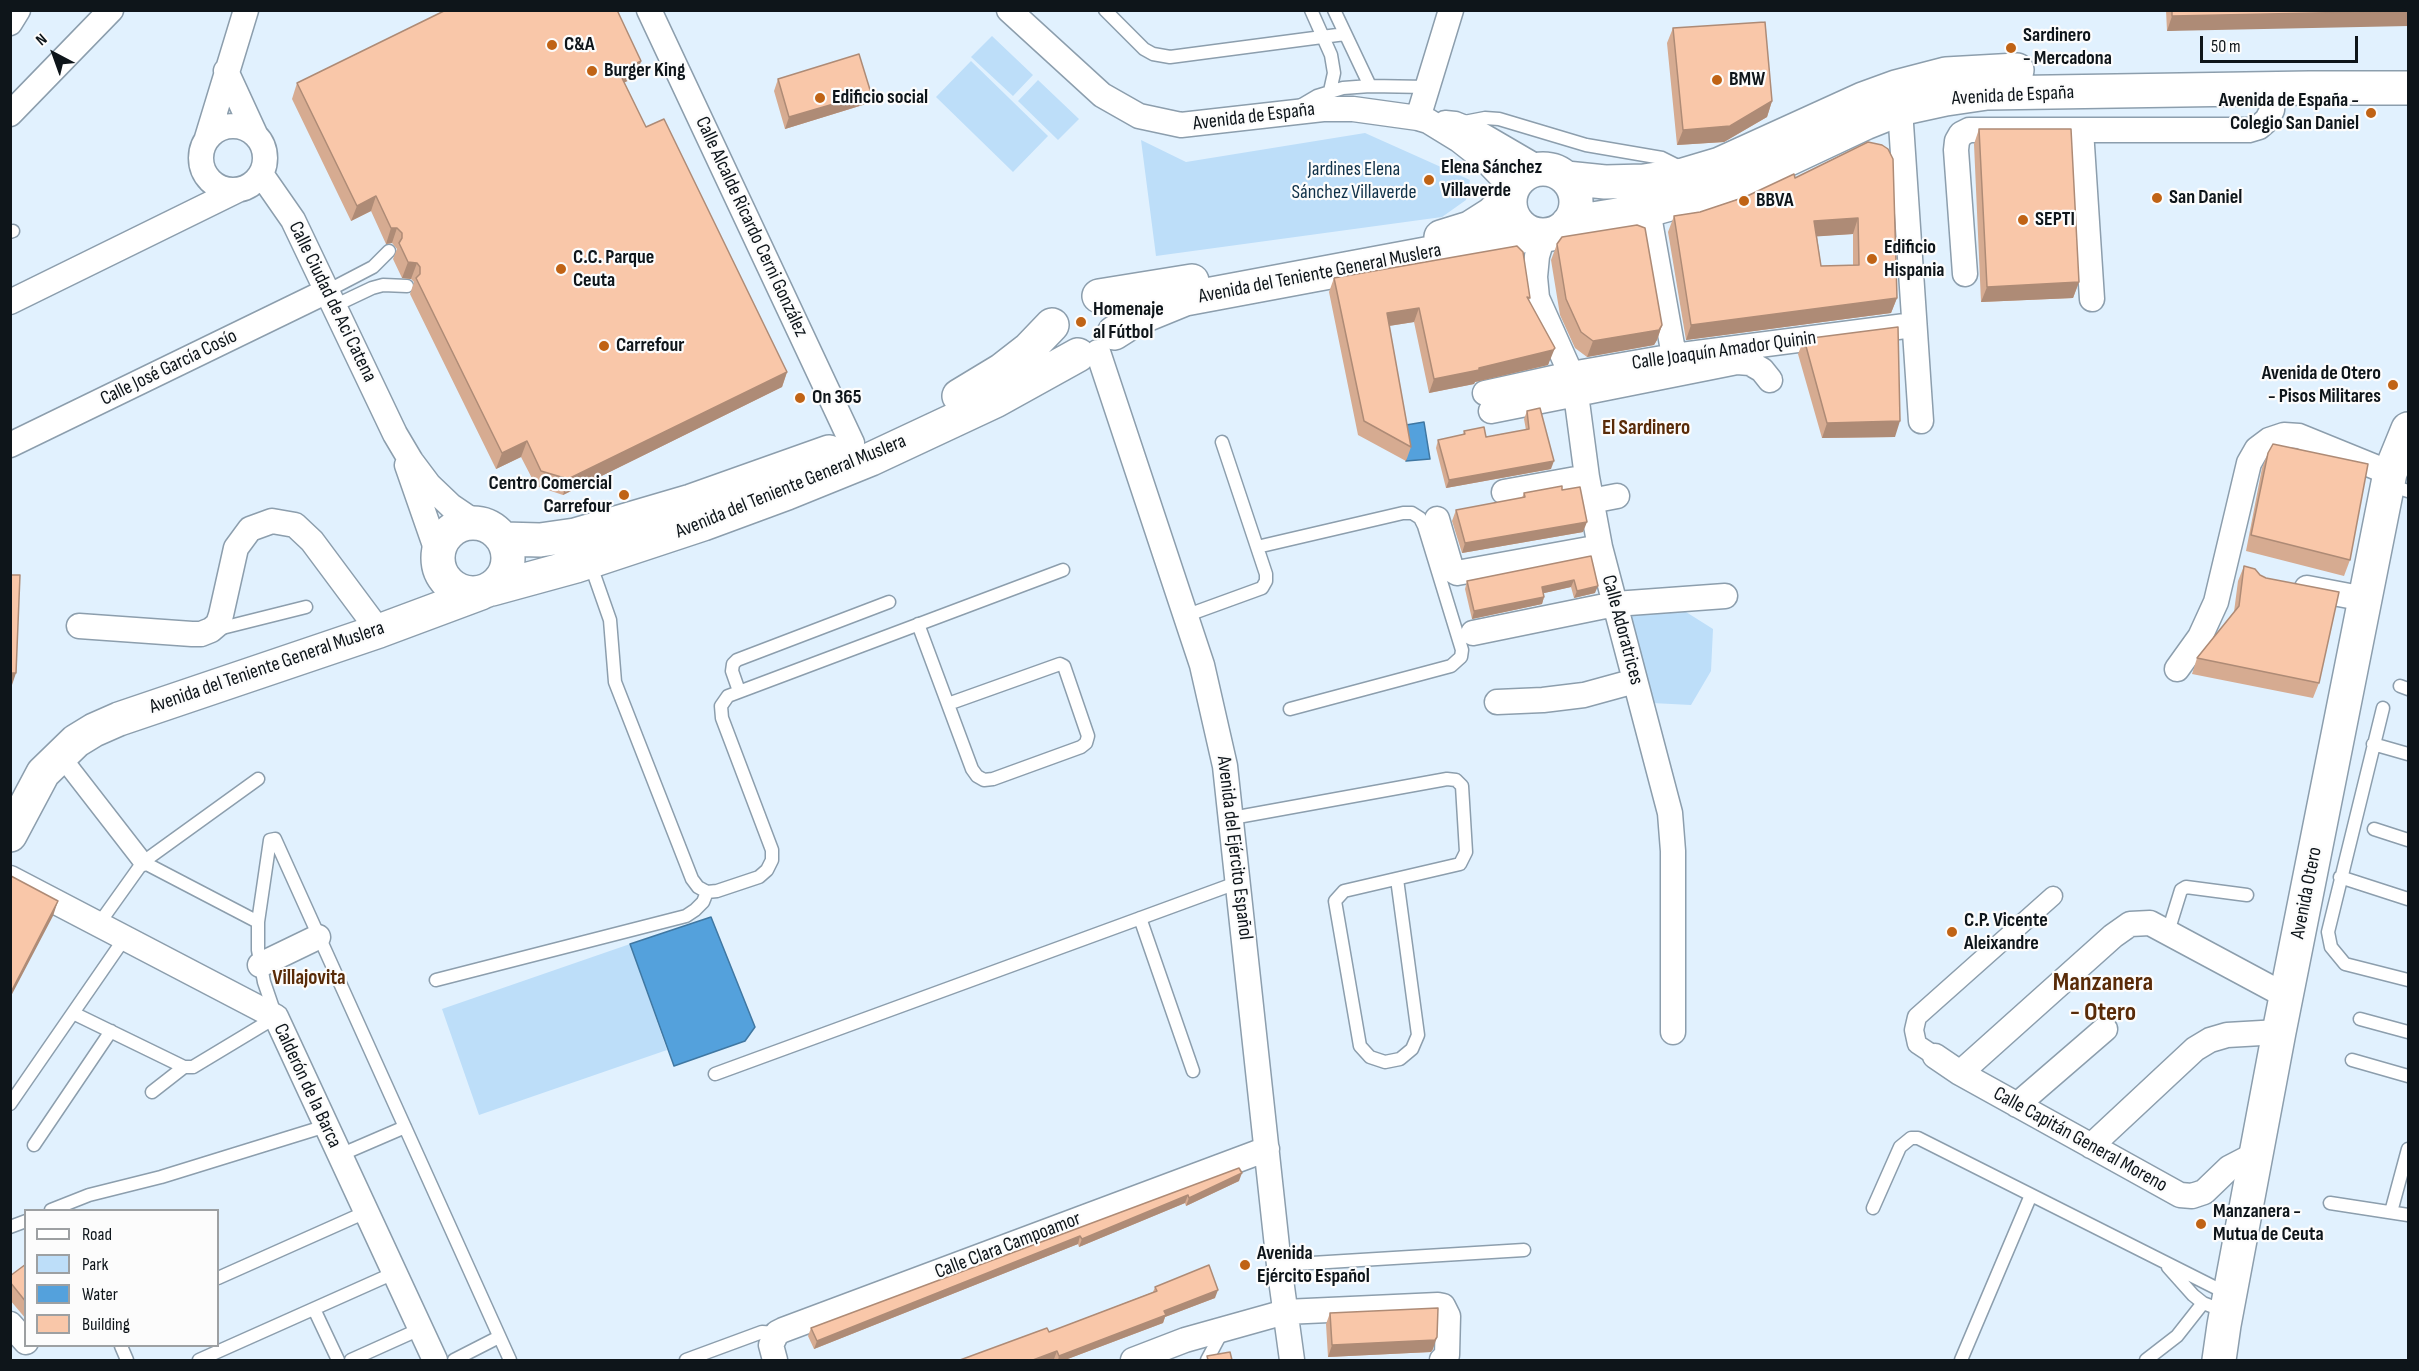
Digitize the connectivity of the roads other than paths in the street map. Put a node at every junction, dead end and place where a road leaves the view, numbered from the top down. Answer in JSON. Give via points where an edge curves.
{"nodes":[{"id":1,"x":18,"y":10,"type":"edge"},
{"id":2,"x":111,"y":10,"type":"edge"},
{"id":3,"x":246,"y":10,"type":"edge"},
{"id":4,"x":650,"y":10,"type":"edge"},
{"id":5,"x":1010,"y":10,"type":"edge"},
{"id":6,"x":1105,"y":10,"type":"edge"},
{"id":7,"x":1311,"y":10,"type":"edge"},
{"id":8,"x":1334,"y":10,"type":"edge"},
{"id":9,"x":1451,"y":10,"type":"edge"},
{"id":10,"x":10,"y":23,"type":"edge"},
{"id":11,"x":1345,"y":34,"type":"junction"},
{"id":12,"x":1323,"y":37,"type":"junction"},
{"id":13,"x":2409,"y":66,"type":"edge"},
{"id":14,"x":226,"y":71,"type":"junction"},
{"id":15,"x":1370,"y":86,"type":"junction"},
{"id":16,"x":1426,"y":87,"type":"junction"},
{"id":17,"x":2274,"y":88,"type":"junction"},
{"id":18,"x":2409,"y":88,"type":"edge"},
{"id":19,"x":1330,"y":91,"type":"junction"},
{"id":20,"x":1900,"y":110,"type":"junction"},
{"id":21,"x":1293,"y":111,"type":"junction"},
{"id":22,"x":10,"y":114,"type":"edge"},
{"id":23,"x":1423,"y":119,"type":"junction"},
{"id":24,"x":1455,"y":124,"type":"junction"},
{"id":25,"x":2081,"y":130,"type":"junction"},
{"id":26,"x":255,"y":134,"type":"junction"},
{"id":27,"x":207,"y":138,"type":"junction"},
{"id":28,"x":1553,"y":173,"type":"junction"},
{"id":29,"x":261,"y":174,"type":"junction"},
{"id":30,"x":1683,"y":175,"type":"junction"},
{"id":31,"x":238,"y":190,"type":"junction"},
{"id":32,"x":1511,"y":192,"type":"junction"},
{"id":33,"x":1648,"y":210,"type":"junction"},
{"id":34,"x":1548,"y":231,"type":"junction"},
{"id":35,"x":389,"y":251,"type":"dead end"},
{"id":36,"x":1965,"y":274,"type":"dead end"},
{"id":37,"x":407,"y":286,"type":"dead end"},
{"id":38,"x":331,"y":299,"type":"junction"},
{"id":39,"x":2092,"y":299,"type":"dead end"},
{"id":40,"x":10,"y":302,"type":"edge"},
{"id":41,"x":1071,"y":304,"type":"junction"},
{"id":42,"x":1913,"y":324,"type":"junction"},
{"id":43,"x":1097,"y":347,"type":"junction"},
{"id":44,"x":1674,"y":357,"type":"junction"},
{"id":45,"x":1770,"y":380,"type":"dead end"},
{"id":46,"x":1574,"y":384,"type":"junction"},
{"id":47,"x":1488,"y":402,"type":"dead end"},
{"id":48,"x":1921,"y":422,"type":"dead end"},
{"id":49,"x":2409,"y":429,"type":"edge"},
{"id":50,"x":395,"y":434,"type":"junction"},
{"id":51,"x":1221,"y":442,"type":"dead end"},
{"id":52,"x":852,"y":443,"type":"junction"},
{"id":53,"x":10,"y":445,"type":"edge"},
{"id":54,"x":2396,"y":483,"type":"edge"},
{"id":55,"x":1589,"y":489,"type":"junction"},
{"id":56,"x":1504,"y":492,"type":"dead end"},
{"id":57,"x":1617,"y":496,"type":"dead end"},
{"id":58,"x":1437,"y":519,"type":"dead end"},
{"id":59,"x":490,"y":531,"type":"junction"},
{"id":60,"x":1257,"y":547,"type":"junction"},
{"id":61,"x":1600,"y":547,"type":"junction"},
{"id":62,"x":438,"y":559,"type":"junction"},
{"id":63,"x":589,"y":562,"type":"junction"},
{"id":64,"x":1063,"y":570,"type":"dead end"},
{"id":65,"x":2286,"y":584,"type":"edge"},
{"id":66,"x":487,"y":591,"type":"junction"},
{"id":67,"x":1725,"y":596,"type":"dead end"},
{"id":68,"x":2365,"y":599,"type":"junction"},
{"id":69,"x":889,"y":602,"type":"dead end"},
{"id":70,"x":1615,"y":604,"type":"junction"},
{"id":71,"x":306,"y":607,"type":"dead end"},
{"id":72,"x":1185,"y":616,"type":"junction"},
{"id":73,"x":918,"y":624,"type":"junction"},
{"id":74,"x":80,"y":626,"type":"dead end"},
{"id":75,"x":211,"y":630,"type":"junction"},
{"id":76,"x":379,"y":631,"type":"junction"},
{"id":77,"x":1473,"y":633,"type":"dead end"},
{"id":78,"x":2177,"y":669,"type":"dead end"},
{"id":79,"x":1635,"y":681,"type":"junction"},
{"id":80,"x":739,"y":691,"type":"junction"},
{"id":81,"x":1497,"y":702,"type":"dead end"},
{"id":82,"x":948,"y":704,"type":"junction"},
{"id":83,"x":2383,"y":708,"type":"dead end"},
{"id":84,"x":1290,"y":709,"type":"dead end"},
{"id":85,"x":2373,"y":744,"type":"junction"},
{"id":86,"x":2409,"y":754,"type":"edge"},
{"id":87,"x":60,"y":755,"type":"junction"},
{"id":88,"x":258,"y":779,"type":"dead end"},
{"id":89,"x":1232,"y":818,"type":"junction"},
{"id":90,"x":2374,"y":829,"type":"dead end"},
{"id":91,"x":11,"y":833,"type":"edge"},
{"id":92,"x":2409,"y":840,"type":"edge"},
{"id":93,"x":144,"y":862,"type":"junction"},
{"id":94,"x":2340,"y":877,"type":"junction"},
{"id":95,"x":10,"y":878,"type":"edge"},
{"id":96,"x":1398,"y":879,"type":"junction"},
{"id":97,"x":1239,"y":882,"type":"junction"},
{"id":98,"x":706,"y":892,"type":"junction"},
{"id":99,"x":2247,"y":895,"type":"dead end"},
{"id":100,"x":2053,"y":896,"type":"dead end"},
{"id":101,"x":2409,"y":899,"type":"edge"},
{"id":102,"x":1140,"y":918,"type":"junction"},
{"id":103,"x":258,"y":922,"type":"junction"},
{"id":104,"x":98,"y":925,"type":"junction"},
{"id":105,"x":2168,"y":933,"type":"junction"},
{"id":106,"x":318,"y":937,"type":"junction"},
{"id":107,"x":124,"y":939,"type":"junction"},
{"id":108,"x":260,"y":965,"type":"junction"},
{"id":109,"x":436,"y":980,"type":"dead end"},
{"id":110,"x":2409,"y":980,"type":"edge"},
{"id":111,"x":2286,"y":996,"type":"junction"},
{"id":112,"x":73,"y":1013,"type":"junction"},
{"id":113,"x":276,"y":1017,"type":"junction"},
{"id":114,"x":2360,"y":1019,"type":"dead end"},
{"id":115,"x":2105,"y":1029,"type":"dead end"},
{"id":116,"x":111,"y":1031,"type":"junction"},
{"id":117,"x":1673,"y":1032,"type":"dead end"},
{"id":118,"x":2279,"y":1032,"type":"junction"},
{"id":119,"x":2409,"y":1032,"type":"edge"},
{"id":120,"x":1935,"y":1056,"type":"joint"},
{"id":121,"x":2352,"y":1060,"type":"dead end"},
{"id":122,"x":184,"y":1067,"type":"junction"},
{"id":123,"x":1193,"y":1071,"type":"dead end"},
{"id":124,"x":1960,"y":1073,"type":"junction"},
{"id":125,"x":715,"y":1074,"type":"dead end"},
{"id":126,"x":2409,"y":1076,"type":"edge"},
{"id":127,"x":152,"y":1092,"type":"dead end"},
{"id":128,"x":10,"y":1104,"type":"edge"},
{"id":129,"x":2017,"y":1105,"type":"junction"},
{"id":130,"x":326,"y":1126,"type":"junction"},
{"id":131,"x":405,"y":1127,"type":"junction"},
{"id":132,"x":34,"y":1145,"type":"dead end"},
{"id":133,"x":2091,"y":1146,"type":"junction"},
{"id":134,"x":1267,"y":1149,"type":"junction"},
{"id":135,"x":2409,"y":1149,"type":"edge"},
{"id":136,"x":2256,"y":1154,"type":"junction"},
{"id":137,"x":340,"y":1155,"type":"junction"},
{"id":138,"x":2031,"y":1195,"type":"junction"},
{"id":139,"x":2330,"y":1203,"type":"dead end"},
{"id":140,"x":1873,"y":1208,"type":"dead end"},
{"id":141,"x":54,"y":1209,"type":"edge"},
{"id":142,"x":366,"y":1212,"type":"junction"},
{"id":143,"x":2391,"y":1212,"type":"junction"},
{"id":144,"x":2409,"y":1215,"type":"edge"},
{"id":145,"x":1524,"y":1250,"type":"dead end"},
{"id":146,"x":2163,"y":1262,"type":"junction"},
{"id":147,"x":1279,"y":1265,"type":"junction"},
{"id":148,"x":394,"y":1273,"type":"junction"},
{"id":149,"x":219,"y":1278,"type":"edge"},
{"id":150,"x":2219,"y":1303,"type":"junction"},
{"id":151,"x":314,"y":1309,"type":"junction"},
{"id":152,"x":1285,"y":1312,"type":"junction"},
{"id":153,"x":10,"y":1324,"type":"edge"},
{"id":154,"x":420,"y":1329,"type":"junction"},
{"id":155,"x":1223,"y":1330,"type":"junction"},
{"id":156,"x":777,"y":1334,"type":"junction"},
{"id":157,"x":499,"y":1337,"type":"junction"},
{"id":158,"x":24,"y":1340,"type":"edge"},
{"id":159,"x":29,"y":1347,"type":"edge"},
{"id":160,"x":717,"y":1355,"type":"edge"},
{"id":161,"x":1145,"y":1358,"type":"edge"},
{"id":162,"x":37,"y":1360,"type":"edge"},
{"id":163,"x":199,"y":1360,"type":"edge"},
{"id":164,"x":338,"y":1360,"type":"edge"},
{"id":165,"x":351,"y":1360,"type":"edge"},
{"id":166,"x":435,"y":1360,"type":"edge"},
{"id":167,"x":454,"y":1360,"type":"edge"},
{"id":168,"x":510,"y":1360,"type":"edge"},
{"id":169,"x":686,"y":1360,"type":"edge"},
{"id":170,"x":775,"y":1360,"type":"edge"},
{"id":171,"x":1207,"y":1360,"type":"edge"},
{"id":172,"x":1292,"y":1360,"type":"edge"},
{"id":173,"x":1442,"y":1360,"type":"edge"},
{"id":174,"x":1961,"y":1360,"type":"edge"},
{"id":175,"x":2146,"y":1360,"type":"edge"},
{"id":176,"x":2219,"y":1360,"type":"edge"}],
"edges":[{"from":1,"to":10,"type":"street"},
{"from":2,"to":22,"type":"street"},
{"from":3,"to":14,"type":"street"},
{"from":4,"to":52,"type":"street","name":"Calle Alcalde Ricardo Cerni González"},
{"from":5,"to":21,"type":"street","name":"Avenida de España","via":[[1102,95],[1139,116],[1181,125]]},
{"from":6,"to":12,"type":"lane","via":[[1136,43],[1162,56]]},
{"from":7,"to":12,"type":"lane"},
{"from":8,"to":11,"type":"lane"},
{"from":9,"to":16,"type":"street"},
{"from":11,"to":12,"type":"lane"},
{"from":11,"to":15,"type":"lane"},
{"from":12,"to":19,"type":"lane","via":[[1333,64]]},
{"from":13,"to":30,"type":"main road","name":"Avenida de España","via":[[1990,70],[1946,74],[1863,99],[1720,164]]},
{"from":14,"to":26,"type":"street"},
{"from":14,"to":27,"type":"street"},
{"from":15,"to":16,"type":"lane"},
{"from":15,"to":19,"type":"lane"},
{"from":16,"to":23,"type":"street"},
{"from":17,"to":18,"type":"main road","name":"Avenida de España"},
{"from":17,"to":20,"type":"main road","name":"Avenida de España","via":[[1987,93]]},
{"from":17,"to":25,"type":"street","via":[[2267,120],[2249,130]]},
{"from":19,"to":21,"type":"lane"},
{"from":20,"to":33,"type":"main road","name":"Avenida de España","via":[[1728,186]]},
{"from":20,"to":42,"type":"street"},
{"from":21,"to":23,"type":"street","name":"Avenida de España","via":[[1353,109]]},
{"from":23,"to":24,"type":"street","name":"Avenida de España"},
{"from":23,"to":32,"type":"street","name":"Avenida de España","via":[[1473,151]]},
{"from":24,"to":28,"type":"street","name":"Avenida de España"},
{"from":24,"to":30,"type":"lane","via":[[1499,119],[1586,145],[1662,158]]},
{"from":25,"to":36,"type":"street","via":[[1969,130],[1961,134],[1956,150]]},
{"from":25,"to":39,"type":"street"},
{"from":26,"to":27,"type":"street","via":[[236,125],[214,130]]},
{"from":26,"to":29,"type":"street","via":[[265,153]]},
{"from":27,"to":31,"type":"street","via":[[201,148],[202,170],[217,186]]},
{"from":28,"to":30,"type":"main road","name":"Avenida de España","via":[[1615,182]]},
{"from":28,"to":32,"type":"main road","via":[[1524,174]]},
{"from":28,"to":34,"type":"main road","via":[[1575,193],[1576,205]]},
{"from":29,"to":31,"type":"street","via":[[255,182]]},
{"from":29,"to":38,"type":"street","name":"Calle Ciudad de Aci Catena","via":[[293,220]]},
{"from":31,"to":40,"type":"street"},
{"from":32,"to":34,"type":"main road","via":[[1512,216],[1524,230]]},
{"from":32,"to":41,"type":"main road","name":"Avenida del Teniente General Muslera","via":[[1485,219],[1447,236]]},
{"from":33,"to":34,"type":"main road","name":"Avenida de España"},
{"from":33,"to":44,"type":"street"},
{"from":34,"to":43,"type":"main road","name":"Avenida del Teniente General Muslera","via":[[1185,299],[1136,319]]},
{"from":34,"to":46,"type":"street","name":"Calle Adoratrices","via":[[1536,267],[1537,298]]},
{"from":35,"to":38,"type":"lane"},
{"from":37,"to":38,"type":"lane","via":[[383,285]]},
{"from":38,"to":50,"type":"street","name":"Calle Ciudad de Aci Catena"},
{"from":38,"to":53,"type":"street","name":"Calle José García Cosío"},
{"from":41,"to":43,"type":"main road","via":[[1107,303],[1113,312]]},
{"from":41,"to":43,"type":"main road","via":[[1054,336],[1059,345],[1068,351]]},
{"from":41,"to":52,"type":"main road","name":"Avenida del Teniente General Muslera","via":[[1020,356],[974,388]]},
{"from":42,"to":44,"type":"street","name":"Calle Joaquín Amador Quinin"},
{"from":42,"to":48,"type":"street"},
{"from":43,"to":63,"type":"main road","name":"Avenida del Teniente General Muslera","via":[[995,401],[871,459],[703,524]]},
{"from":43,"to":72,"type":"street","name":"Avenida del Ejército Español"},
{"from":44,"to":46,"type":"street","name":"Calle Joaquín Amador Quinin"},
{"from":45,"to":46,"type":"street","via":[[1750,363],[1737,363]]},
{"from":46,"to":47,"type":"street"},
{"from":46,"to":55,"type":"street","name":"Calle Adoratrices"},
{"from":49,"to":54,"type":"main road","name":"Avenida Otero"},
{"from":50,"to":59,"type":"street","name":"Calle Ciudad de Aci Catena","via":[[429,484],[452,506]]},
{"from":50,"to":62,"type":"street","name":"Calle Ciudad de Aci Catena"},
{"from":51,"to":60,"type":"lane"},
{"from":52,"to":59,"type":"main road","name":"Avenida del Teniente General Muslera","via":[[691,501],[575,535],[540,540]]},
{"from":54,"to":68,"type":"main road","name":"Avenida Otero"},
{"from":54,"to":78,"type":"street","via":[[2299,436],[2276,437],[2257,449],[2249,463],[2216,602],[2200,637]]},
{"from":55,"to":56,"type":"street"},
{"from":55,"to":57,"type":"street"},
{"from":55,"to":61,"type":"street","name":"Calle Adoratrices"},
{"from":58,"to":61,"type":"street","via":[[1452,570],[1457,573]]},
{"from":59,"to":62,"type":"main road","via":[[466,524],[447,534]]},
{"from":59,"to":66,"type":"main road","via":[[508,550],[506,572]]},
{"from":60,"to":72,"type":"lane","via":[[1266,574],[1262,588]]},
{"from":60,"to":84,"type":"lane","via":[[1412,513],[1424,526],[1462,650],[1461,657],[1451,666]]},
{"from":61,"to":70,"type":"street","name":"Calle Adoratrices"},
{"from":62,"to":66,"type":"main road","via":[[442,575],[458,591]]},
{"from":62,"to":76,"type":"main road","via":[[413,602]]},
{"from":63,"to":66,"type":"main road","name":"Avenida del Teniente General Muslera"},
{"from":63,"to":98,"type":"lane","via":[[610,620],[615,682],[692,879]]},
{"from":64,"to":73,"type":"lane"},
{"from":65,"to":68,"type":"street"},
{"from":66,"to":76,"type":"main road","name":"Avenida del Teniente General Muslera"},
{"from":67,"to":70,"type":"street"},
{"from":68,"to":111,"type":"main road","name":"Avenida Otero"},
{"from":69,"to":80,"type":"lane","via":[[737,660],[732,671]]},
{"from":70,"to":77,"type":"street"},
{"from":70,"to":79,"type":"street","name":"Calle Adoratrices"},
{"from":71,"to":75,"type":"lane"},
{"from":72,"to":89,"type":"street","name":"Avenida del Ejército Español","via":[[1215,715]]},
{"from":73,"to":80,"type":"lane"},
{"from":73,"to":82,"type":"lane"},
{"from":74,"to":75,"type":"street","via":[[192,634]]},
{"from":75,"to":76,"type":"street","via":[[222,615],[236,548],[250,529],[272,521],[295,525],[312,541]]},
{"from":76,"to":87,"type":"main road","name":"Avenida del Teniente General Muslera","via":[[119,719],[94,730]]},
{"from":79,"to":81,"type":"street","via":[[1584,695]]},
{"from":79,"to":117,"type":"street","name":"Calle Adoratrices","via":[[1654,736],[1672,831]]},
{"from":80,"to":98,"type":"lane","via":[[728,696],[722,706],[722,718],[772,850],[772,860],[759,877]]},
{"from":82,"to":82,"type":"lane","via":[[972,769],[984,780],[1081,747],[1088,736],[1064,666],[1060,664]]},
{"from":83,"to":85,"type":"lane"},
{"from":85,"to":86,"type":"lane"},
{"from":85,"to":94,"type":"lane"},
{"from":87,"to":91,"type":"main road","name":"Avenida del Teniente General Muslera","via":[[43,773]]},
{"from":87,"to":93,"type":"street"},
{"from":88,"to":93,"type":"lane"},
{"from":89,"to":96,"type":"lane","via":[[1456,780],[1463,794],[1464,859],[1454,867]]},
{"from":89,"to":97,"type":"street","name":"Avenida del Ejército Español"},
{"from":90,"to":92,"type":"lane"},
{"from":93,"to":103,"type":"lane"},
{"from":93,"to":104,"type":"lane"},
{"from":94,"to":101,"type":"lane"},
{"from":94,"to":110,"type":"lane","via":[[2328,932],[2337,956],[2345,964]]},
{"from":95,"to":104,"type":"street","name":"Calderón de la Barca"},
{"from":96,"to":96,"type":"lane","via":[[1344,891],[1335,901],[1360,1046],[1370,1057],[1385,1062],[1400,1059],[1412,1049],[1418,1035]]},
{"from":97,"to":102,"type":"lane"},
{"from":97,"to":134,"type":"street","name":"Avenida del Ejército Español"},
{"from":98,"to":109,"type":"lane","via":[[702,902],[686,916]]},
{"from":99,"to":105,"type":"lane","via":[[2186,887],[2179,896]]},
{"from":100,"to":120,"type":"street","via":[[1917,1017],[1917,1044]]},
{"from":102,"to":123,"type":"lane"},
{"from":102,"to":125,"type":"lane"},
{"from":103,"to":106,"type":"lane","via":[[272,838]]},
{"from":103,"to":108,"type":"lane"},
{"from":104,"to":107,"type":"street","name":"Calderón de la Barca"},
{"from":105,"to":111,"type":"street"},
{"from":105,"to":124,"type":"street","via":[[2150,923],[2130,924]]},
{"from":106,"to":108,"type":"street"},
{"from":106,"to":131,"type":"lane"},
{"from":107,"to":112,"type":"lane"},
{"from":107,"to":113,"type":"street","name":"Calderón de la Barca"},
{"from":108,"to":113,"type":"lane"},
{"from":111,"to":118,"type":"main road","name":"Avenida Otero"},
{"from":112,"to":116,"type":"lane"},
{"from":112,"to":128,"type":"lane"},
{"from":113,"to":122,"type":"lane","via":[[193,1067]]},
{"from":113,"to":130,"type":"street","name":"Calderón de la Barca"},
{"from":114,"to":119,"type":"lane"},
{"from":115,"to":129,"type":"street"},
{"from":116,"to":122,"type":"lane"},
{"from":116,"to":132,"type":"lane"},
{"from":118,"to":133,"type":"street","via":[[2227,1035],[2195,1049]]},
{"from":118,"to":136,"type":"main road","name":"Avenida Otero"},
{"from":120,"to":124,"type":"street","name":"Calle Capitán General Moreno"},
{"from":121,"to":126,"type":"lane"},
{"from":122,"to":127,"type":"lane"},
{"from":124,"to":129,"type":"street","name":"Calle Capitán General Moreno"},
{"from":129,"to":133,"type":"street","name":"Calle Capitán General Moreno"},
{"from":130,"to":137,"type":"street","name":"Calderón de la Barca"},
{"from":130,"to":141,"type":"lane"},
{"from":131,"to":137,"type":"lane"},
{"from":131,"to":157,"type":"lane"},
{"from":133,"to":136,"type":"street","name":"Calle Capitán General Moreno","via":[[2180,1195],[2192,1196],[2204,1192],[2229,1168]]},
{"from":134,"to":147,"type":"street","name":"Avenida del Ejército Español"},
{"from":134,"to":156,"type":"street","name":"Calle Clara Campoamor"},
{"from":135,"to":143,"type":"lane"},
{"from":136,"to":150,"type":"main road","name":"Avenida Otero"},
{"from":137,"to":142,"type":"street","name":"Calderón de la Barca"},
{"from":138,"to":140,"type":"lane","via":[[1918,1138],[1911,1138],[1900,1147]]},
{"from":138,"to":146,"type":"lane"},
{"from":138,"to":174,"type":"lane"},
{"from":139,"to":143,"type":"lane"},
{"from":142,"to":148,"type":"street","name":"Calderón de la Barca"},
{"from":142,"to":149,"type":"lane"},
{"from":143,"to":144,"type":"lane"},
{"from":145,"to":147,"type":"lane"},
{"from":146,"to":150,"type":"lane"},
{"from":146,"to":150,"type":"lane"},
{"from":147,"to":152,"type":"street","name":"Avenida del Ejército Español"},
{"from":148,"to":151,"type":"lane"},
{"from":148,"to":154,"type":"street","name":"Calderón de la Barca"},
{"from":150,"to":175,"type":"lane"},
{"from":150,"to":176,"type":"main road","name":"Avenida Otero"},
{"from":151,"to":163,"type":"lane"},
{"from":151,"to":164,"type":"lane"},
{"from":152,"to":155,"type":"street"},
{"from":152,"to":172,"type":"street","name":"Avenida del Ejército Español"},
{"from":152,"to":173,"type":"street","via":[[1443,1306],[1448,1316],[1447,1358]]},
{"from":153,"to":158,"type":"street"},
{"from":154,"to":165,"type":"lane"},
{"from":154,"to":166,"type":"street","name":"Calderón de la Barca"},
{"from":155,"to":161,"type":"street"},
{"from":155,"to":171,"type":"lane"},
{"from":156,"to":160,"type":"lane","via":[[762,1332]]},
{"from":156,"to":170,"type":"street","via":[[771,1345]]},
{"from":157,"to":167,"type":"lane"},
{"from":157,"to":168,"type":"lane"},
{"from":159,"to":162,"type":"street"},
{"from":160,"to":169,"type":"lane"}]}
